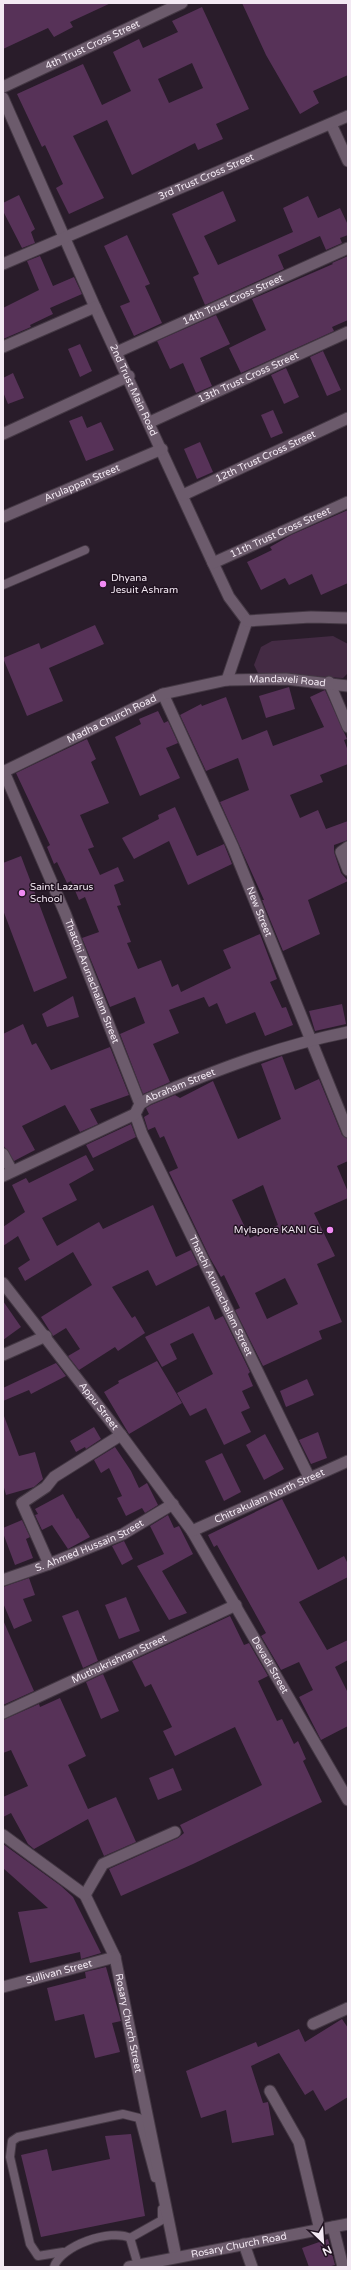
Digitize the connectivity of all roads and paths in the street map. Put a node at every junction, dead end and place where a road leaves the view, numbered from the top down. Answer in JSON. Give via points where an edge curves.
{"nodes":[{"id":1,"x":182,"y":3,"type":"edge"},
{"id":2,"x":3,"y":87,"type":"edge"},
{"id":3,"x":3,"y":98,"type":"edge"},
{"id":4,"x":348,"y":116,"type":"edge"},
{"id":5,"x":331,"y":124,"type":"junction"},
{"id":6,"x":348,"y":161,"type":"edge"},
{"id":7,"x":64,"y":237,"type":"junction"},
{"id":8,"x":348,"y":248,"type":"edge"},
{"id":9,"x":3,"y":264,"type":"edge"},
{"id":10,"x":95,"y":307,"type":"junction"},
{"id":11,"x":348,"y":332,"type":"edge"},
{"id":12,"x":3,"y":348,"type":"edge"},
{"id":13,"x":117,"y":352,"type":"junction"},
{"id":14,"x":129,"y":376,"type":"junction"},
{"id":15,"x":348,"y":418,"type":"edge"},
{"id":16,"x":150,"y":422,"type":"junction"},
{"id":17,"x":3,"y":434,"type":"edge"},
{"id":18,"x":162,"y":448,"type":"junction"},
{"id":19,"x":182,"y":495,"type":"junction"},
{"id":20,"x":348,"y":502,"type":"edge"},
{"id":21,"x":3,"y":517,"type":"edge"},
{"id":22,"x":85,"y":550,"type":"dead end"},
{"id":23,"x":213,"y":563,"type":"junction"},
{"id":24,"x":3,"y":585,"type":"edge"},
{"id":25,"x":348,"y":618,"type":"edge"},
{"id":26,"x":247,"y":621,"type":"junction"},
{"id":27,"x":227,"y":680,"type":"junction"},
{"id":28,"x":329,"y":682,"type":"junction"},
{"id":29,"x":348,"y":686,"type":"edge"},
{"id":30,"x":164,"y":694,"type":"junction"},
{"id":31,"x":348,"y":727,"type":"edge"},
{"id":32,"x":3,"y":771,"type":"edge"},
{"id":33,"x":348,"y":847,"type":"edge"},
{"id":34,"x":348,"y":870,"type":"edge"},
{"id":35,"x":348,"y":1032,"type":"edge"},
{"id":36,"x":311,"y":1039,"type":"junction"},
{"id":37,"x":138,"y":1109,"type":"junction"},
{"id":38,"x":348,"y":1132,"type":"edge"},
{"id":39,"x":3,"y":1154,"type":"edge"},
{"id":40,"x":7,"y":1174,"type":"edge"},
{"id":41,"x":3,"y":1283,"type":"edge"},
{"id":42,"x":46,"y":1336,"type":"junction"},
{"id":43,"x":3,"y":1355,"type":"edge"},
{"id":44,"x":121,"y":1435,"type":"junction"},
{"id":45,"x":348,"y":1460,"type":"edge"},
{"id":46,"x":309,"y":1477,"type":"junction"},
{"id":47,"x":173,"y":1504,"type":"junction"},
{"id":48,"x":192,"y":1531,"type":"junction"},
{"id":49,"x":49,"y":1564,"type":"junction"},
{"id":50,"x":3,"y":1580,"type":"edge"},
{"id":51,"x":236,"y":1605,"type":"junction"},
{"id":52,"x":3,"y":1713,"type":"edge"},
{"id":53,"x":348,"y":1800,"type":"edge"},
{"id":54,"x":175,"y":1832,"type":"dead end"},
{"id":55,"x":3,"y":1835,"type":"edge"},
{"id":56,"x":85,"y":1895,"type":"junction"},
{"id":57,"x":114,"y":1957,"type":"junction"},
{"id":58,"x":3,"y":1987,"type":"edge"},
{"id":59,"x":348,"y":2008,"type":"edge"},
{"id":60,"x":313,"y":2024,"type":"dead end"},
{"id":61,"x":270,"y":2091,"type":"dead end"},
{"id":62,"x":348,"y":2224,"type":"edge"},
{"id":63,"x":334,"y":2227,"type":"junction"},
{"id":64,"x":320,"y":2230,"type":"junction"},
{"id":65,"x":130,"y":2238,"type":"junction"},
{"id":66,"x":244,"y":2244,"type":"junction"},
{"id":67,"x":63,"y":2252,"type":"junction"},
{"id":68,"x":176,"y":2257,"type":"junction"},
{"id":69,"x":134,"y":2266,"type":"edge"},
{"id":70,"x":54,"y":2267,"type":"edge"},
{"id":71,"x":252,"y":2267,"type":"edge"},
{"id":72,"x":343,"y":2267,"type":"edge"}],
"edges":[{"from":1,"to":2,"type":"street","name":"4th Trust Cross Street"},
{"from":3,"to":7,"type":"street","name":"2nd Trust Main Road"},
{"from":4,"to":5,"type":"street","name":"3rd Trust Cross Street"},
{"from":5,"to":6,"type":"street"},
{"from":5,"to":7,"type":"street","name":"3rd Trust Cross Street"},
{"from":7,"to":9,"type":"street","name":"3rd Trust Cross Street"},
{"from":7,"to":10,"type":"street","name":"2nd Trust Main Road"},
{"from":8,"to":13,"type":"street","name":"14th Trust Cross Street"},
{"from":10,"to":12,"type":"street"},
{"from":10,"to":13,"type":"street","name":"2nd Trust Main Road"},
{"from":11,"to":16,"type":"street","name":"13th Trust Cross Street"},
{"from":13,"to":14,"type":"street","name":"2nd Trust Main Road"},
{"from":14,"to":16,"type":"street","name":"2nd Trust Main Road"},
{"from":14,"to":17,"type":"street"},
{"from":15,"to":19,"type":"street","name":"12th Trust Cross Street"},
{"from":16,"to":18,"type":"street","name":"2nd Trust Main Road"},
{"from":18,"to":19,"type":"street","name":"2nd Trust Main Road"},
{"from":18,"to":21,"type":"street","name":"Arulappan Street"},
{"from":19,"to":23,"type":"street","name":"2nd Trust Main Road"},
{"from":20,"to":23,"type":"street","name":"11th Trust Cross Street"},
{"from":22,"to":24,"type":"lane"},
{"from":23,"to":26,"type":"street","name":"2nd Trust Main Road","via":[[229,597]]},
{"from":25,"to":26,"type":"street","via":[[311,617]]},
{"from":26,"to":27,"type":"street"},
{"from":27,"to":28,"type":"street","name":"Mandaveli Road","via":[[286,678]]},
{"from":27,"to":30,"type":"street","name":"Madha Church Road"},
{"from":28,"to":29,"type":"street","name":"Mandaveli Road"},
{"from":28,"to":31,"type":"street"},
{"from":30,"to":32,"type":"street","name":"Madha Church Road"},
{"from":30,"to":36,"type":"street","name":"New Street","via":[[233,847]]},
{"from":32,"to":37,"type":"street","name":"Thatchi Arunachalam Street","via":[[65,913]]},
{"from":33,"to":34,"type":"street","via":[[341,852]]},
{"from":35,"to":36,"type":"street","name":"Abraham Street"},
{"from":36,"to":37,"type":"street","name":"Abraham Street","via":[[246,1060],[168,1090]]},
{"from":36,"to":38,"type":"street","name":"New Street"},
{"from":37,"to":40,"type":"street","name":"Abraham Street"},
{"from":37,"to":46,"type":"street","name":"Thatchi Arunachalam Street","via":[[142,1134]]},
{"from":39,"to":40,"type":"street"},
{"from":41,"to":42,"type":"street","name":"Appu Street"},
{"from":42,"to":43,"type":"street"},
{"from":42,"to":44,"type":"street","name":"Appu Street"},
{"from":44,"to":47,"type":"street","name":"Appu Street"},
{"from":44,"to":49,"type":"street","via":[[54,1477],[46,1487],[22,1502]]},
{"from":45,"to":46,"type":"street","name":"Chitrakulam North Street"},
{"from":46,"to":48,"type":"street","name":"Chitrakulam North Street"},
{"from":47,"to":48,"type":"street","name":"Appu Street"},
{"from":47,"to":49,"type":"street","name":"S. Ahmed Hussain Street","via":[[123,1534]]},
{"from":48,"to":51,"type":"street","name":"Devadi Street"},
{"from":49,"to":50,"type":"street","name":"S. Ahmed Hussain Street"},
{"from":51,"to":52,"type":"street","name":"Muthukrishnan Street"},
{"from":51,"to":53,"type":"street","name":"Devadi Street"},
{"from":54,"to":56,"type":"street","via":[[103,1864]]},
{"from":55,"to":56,"type":"street","name":"Rosary Church Street"},
{"from":56,"to":57,"type":"street","name":"Rosary Church Street"},
{"from":57,"to":58,"type":"street","name":"Sullivan Street"},
{"from":57,"to":68,"type":"street","name":"Rosary Church Street"},
{"from":59,"to":60,"type":"street"},
{"from":61,"to":64,"type":"street","via":[[299,2142]]},
{"from":62,"to":63,"type":"street","name":"Rosary Church Road"},
{"from":63,"to":64,"type":"street","name":"Rosary Church Road"},
{"from":63,"to":72,"type":"street"},
{"from":64,"to":66,"type":"street","name":"Rosary Church Road"},
{"from":65,"to":67,"type":"lane","via":[[116,2235],[94,2239]]},
{"from":65,"to":67,"type":"lane","via":[[162,2220],[163,2211],[139,2118],[123,2114],[26,2134],[12,2141],[10,2157],[34,2251],[38,2256]]},
{"from":65,"to":69,"type":"lane"},
{"from":66,"to":68,"type":"street","name":"Rosary Church Road"},
{"from":66,"to":71,"type":"street"},
{"from":67,"to":70,"type":"lane"},
{"from":68,"to":69,"type":"street","name":"Rosary Church Road"}]}
